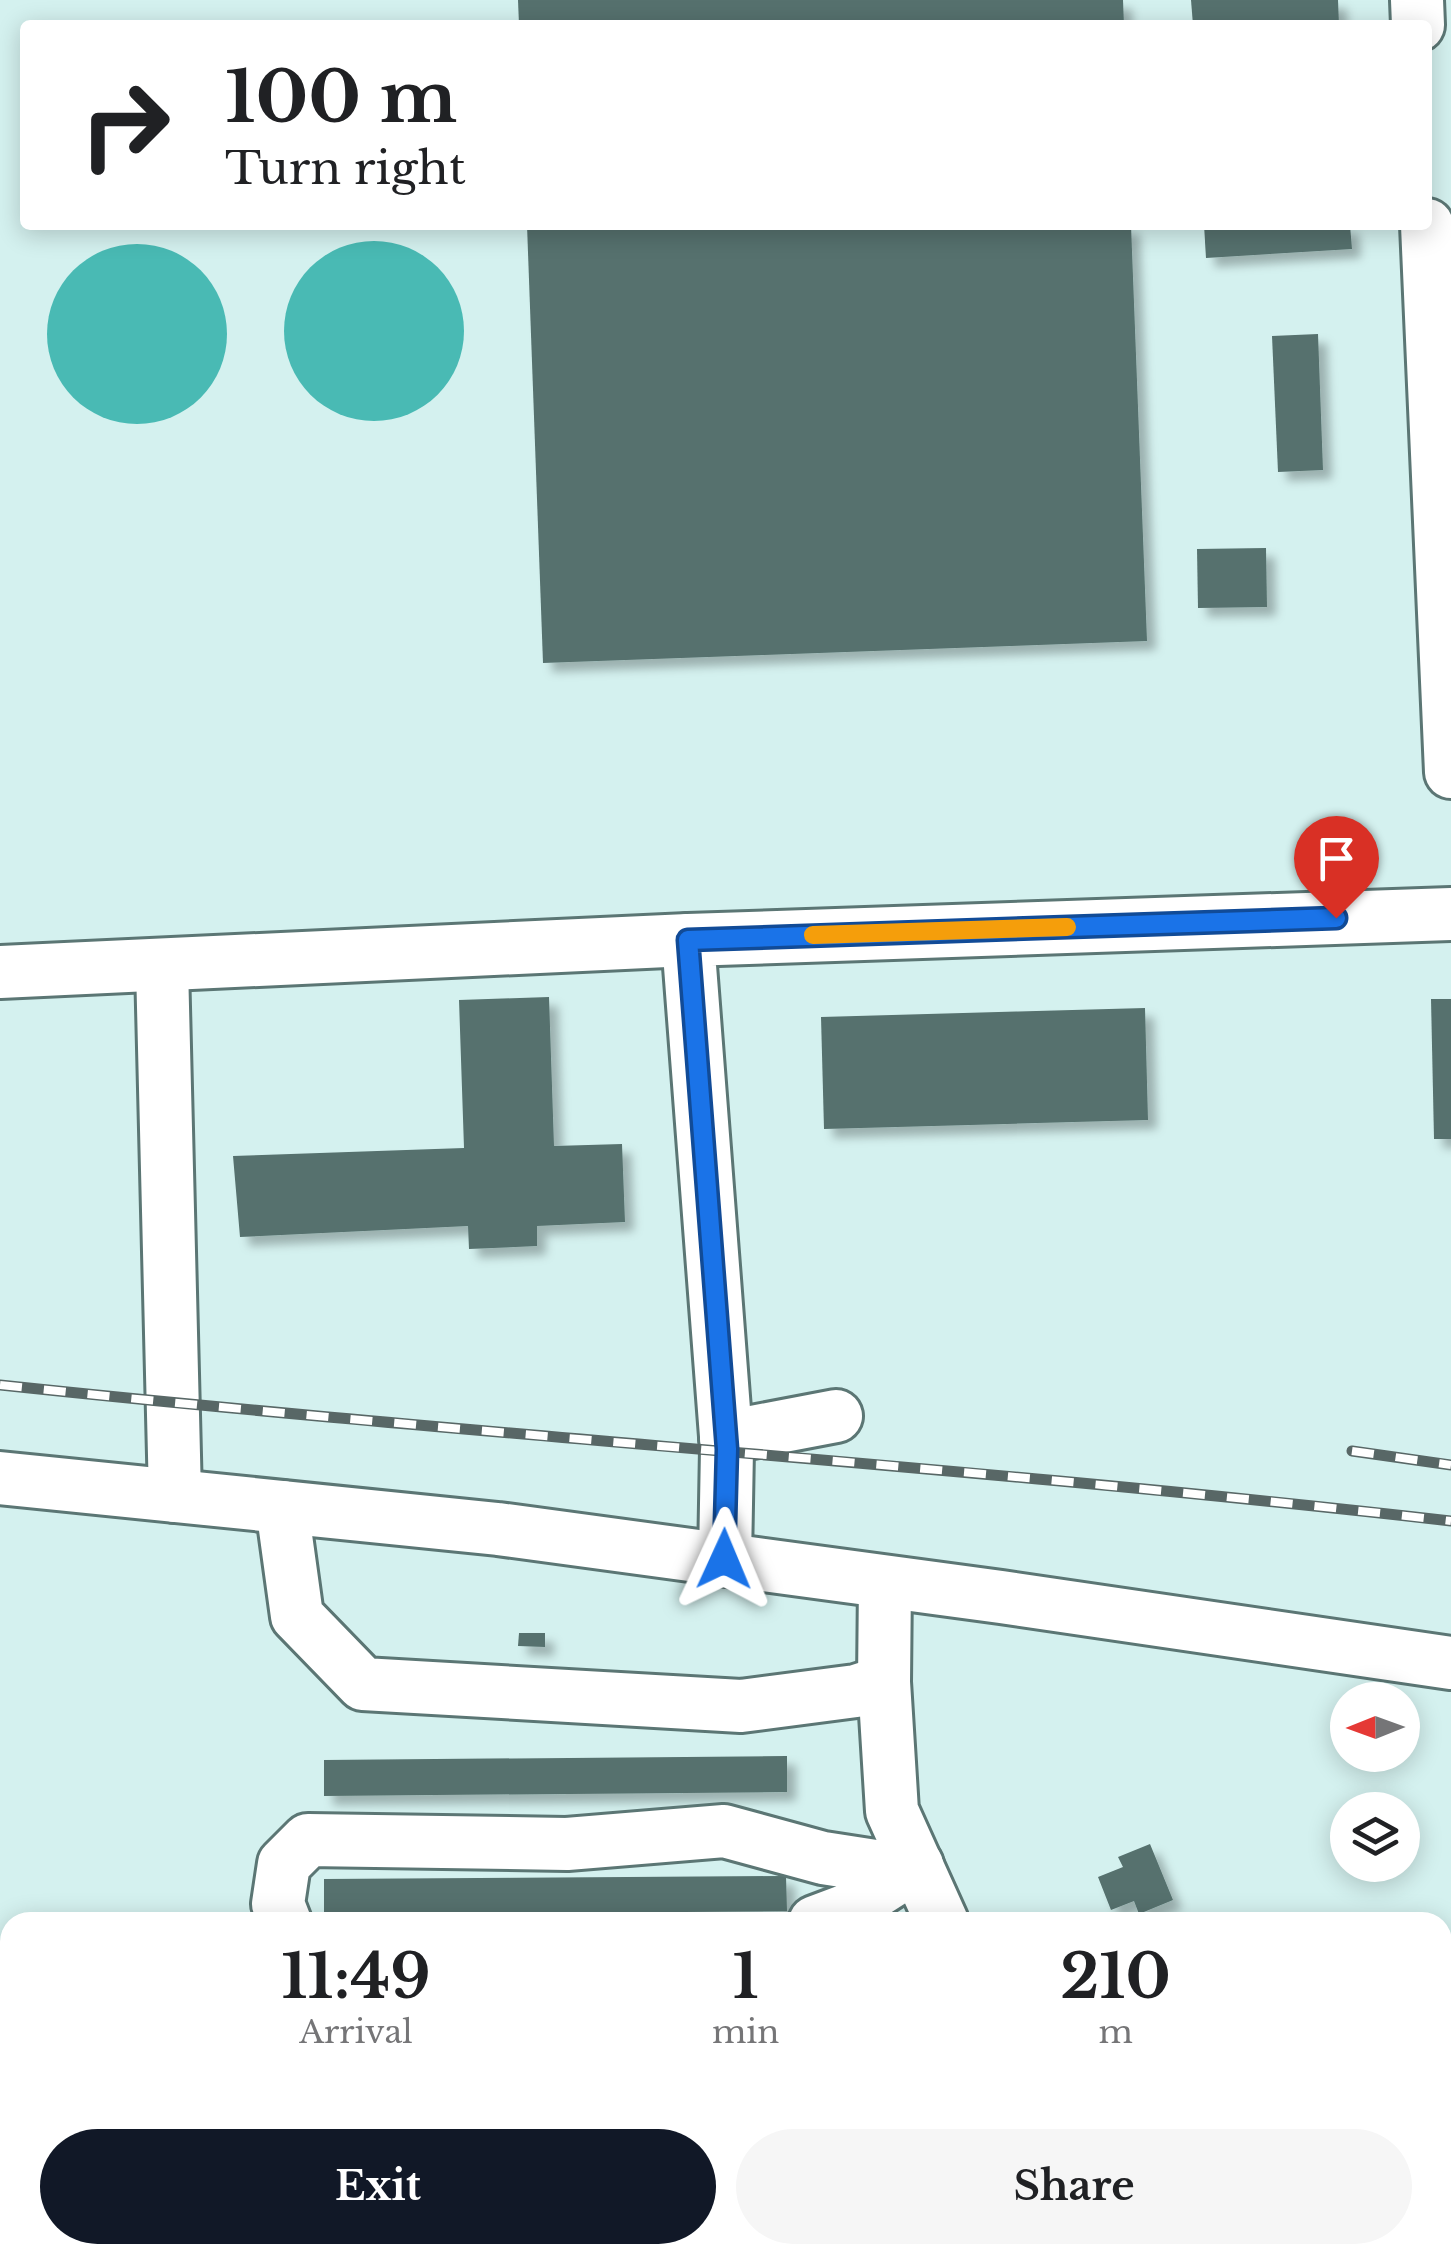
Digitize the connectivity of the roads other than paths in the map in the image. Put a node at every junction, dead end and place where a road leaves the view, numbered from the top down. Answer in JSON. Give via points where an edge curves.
{"nodes":[{"id":1,"x":1427,"y":230,"type":"edge"},
{"id":2,"x":1451,"y":772,"type":"edge"},
{"id":3,"x":1451,"y":914,"type":"edge"},
{"id":4,"x":688,"y":940,"type":"junction"},
{"id":5,"x":162,"y":966,"type":"junction"},
{"id":6,"x":0,"y":972,"type":"edge"},
{"id":7,"x":836,"y":1416,"type":"dead end"},
{"id":8,"x":726,"y":1438,"type":"junction"},
{"id":9,"x":0,"y":1478,"type":"edge"},
{"id":10,"x":175,"y":1496,"type":"junction"},
{"id":11,"x":282,"y":1507,"type":"junction"},
{"id":12,"x":724,"y":1559,"type":"junction"},
{"id":13,"x":885,"y":1582,"type":"junction"},
{"id":14,"x":1451,"y":1662,"type":"edge"},
{"id":15,"x":884,"y":1682,"type":"junction"},
{"id":16,"x":912,"y":1868,"type":"junction"},
{"id":17,"x":281,"y":1912,"type":"edge"},
{"id":18,"x":842,"y":1912,"type":"edge"},
{"id":19,"x":936,"y":1912,"type":"edge"}],
"edges":[{"from":1,"to":2,"type":"street"},
{"from":3,"to":4,"type":"street"},
{"from":4,"to":5,"type":"street"},
{"from":4,"to":8,"type":"street"},
{"from":5,"to":6,"type":"street"},
{"from":5,"to":10,"type":"street"},
{"from":7,"to":8,"type":"street"},
{"from":8,"to":12,"type":"street"},
{"from":9,"to":10,"type":"street"},
{"from":10,"to":11,"type":"street"},
{"from":11,"to":12,"type":"street"},
{"from":11,"to":15,"type":"street","via":[[297,1616],[363,1684],[741,1706]]},
{"from":12,"to":13,"type":"street"},
{"from":13,"to":14,"type":"street"},
{"from":13,"to":15,"type":"street"},
{"from":15,"to":16,"type":"street","via":[[892,1810]]},
{"from":16,"to":17,"type":"street","via":[[823,1858],[724,1831],[566,1844],[308,1840],[284,1864]]},
{"from":16,"to":18,"type":"street"},
{"from":16,"to":19,"type":"street"}]}
